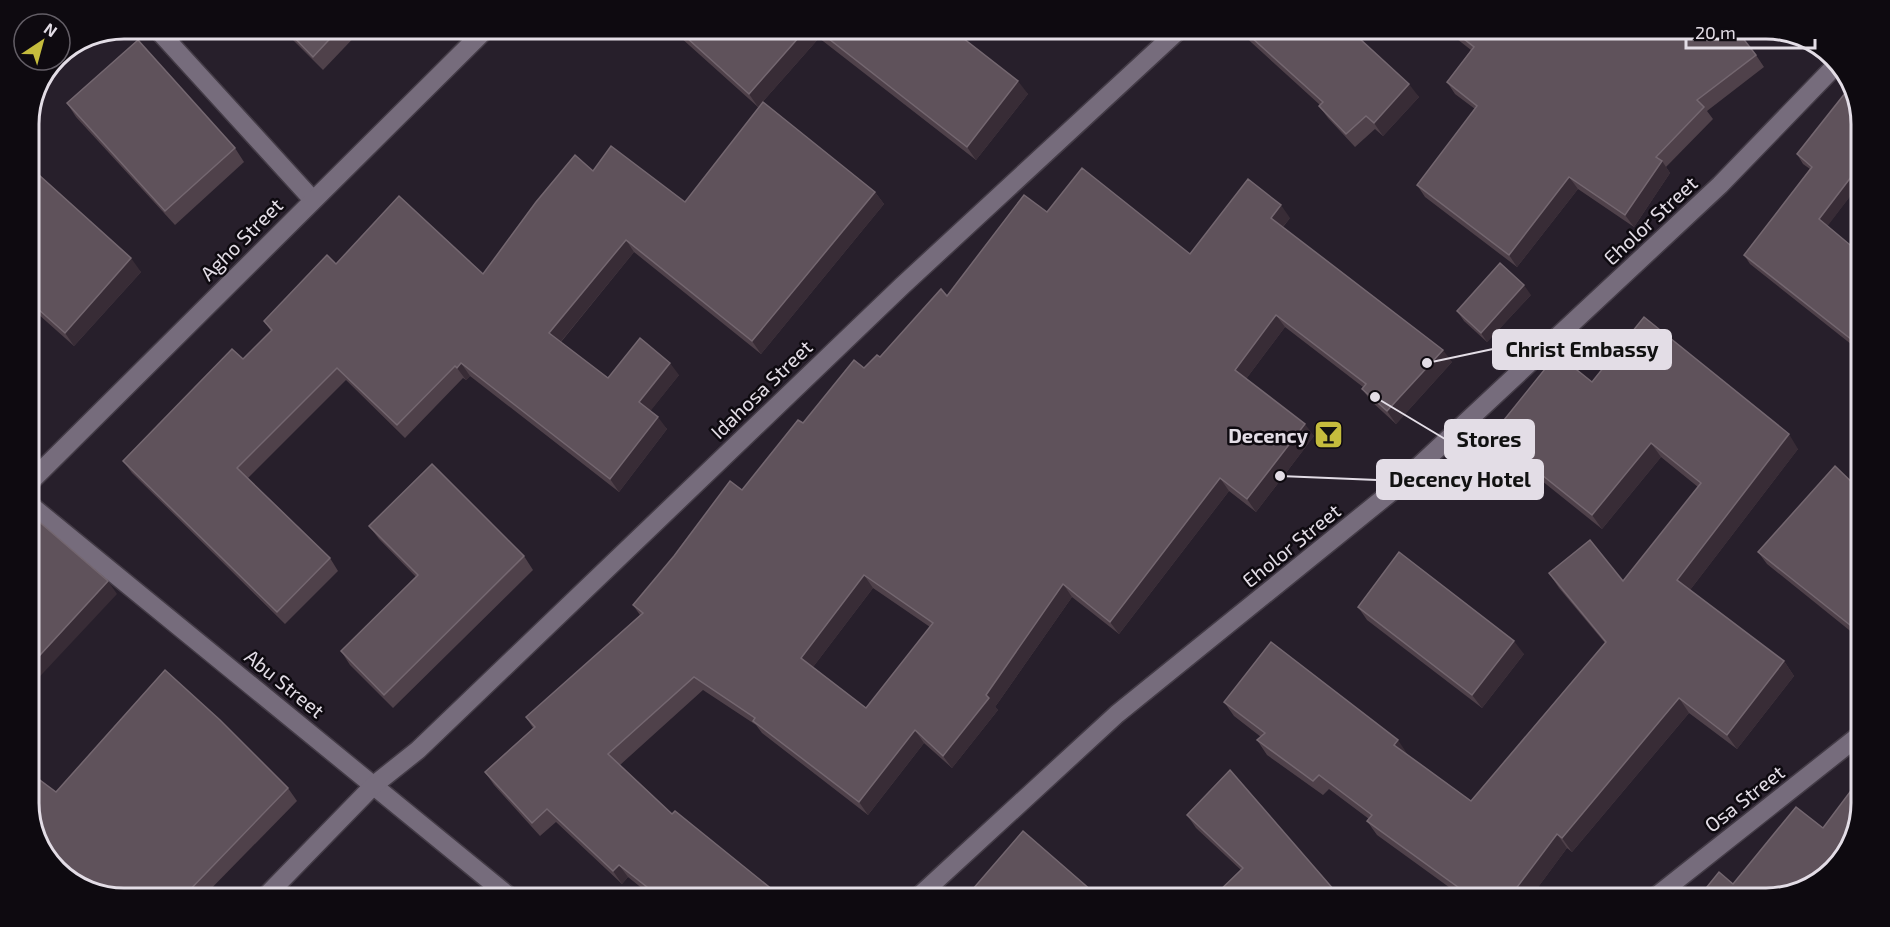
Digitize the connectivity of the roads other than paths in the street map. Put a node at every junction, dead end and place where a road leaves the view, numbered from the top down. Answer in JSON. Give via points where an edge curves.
{"nodes":[{"id":1,"x":166,"y":39,"type":"edge"},
{"id":2,"x":476,"y":39,"type":"edge"},
{"id":3,"x":1169,"y":39,"type":"edge"},
{"id":4,"x":1831,"y":70,"type":"edge"},
{"id":5,"x":312,"y":199,"type":"junction"},
{"id":6,"x":39,"y":473,"type":"edge"},
{"id":7,"x":39,"y":512,"type":"edge"},
{"id":8,"x":1851,"y":743,"type":"edge"},
{"id":9,"x":374,"y":785,"type":"junction"},
{"id":10,"x":274,"y":888,"type":"edge"},
{"id":11,"x":499,"y":888,"type":"edge"},
{"id":12,"x":928,"y":888,"type":"edge"},
{"id":13,"x":1667,"y":888,"type":"edge"}],
"edges":[{"from":1,"to":5,"type":"street"},
{"from":2,"to":5,"type":"street","name":"Agho Street"},
{"from":3,"to":9,"type":"street","name":"Idahosa Street","via":[[902,286],[418,750]]},
{"from":4,"to":12,"type":"street","name":"Eholor Street","via":[[1720,185],[1390,493],[1117,714]]},
{"from":5,"to":6,"type":"street","name":"Agho Street"},
{"from":7,"to":9,"type":"street","name":"Abu Street"},
{"from":8,"to":13,"type":"street","name":"Osa Street"},
{"from":9,"to":10,"type":"street","name":"Idahosa Street"},
{"from":9,"to":11,"type":"street","name":"Abu Street"}]}
